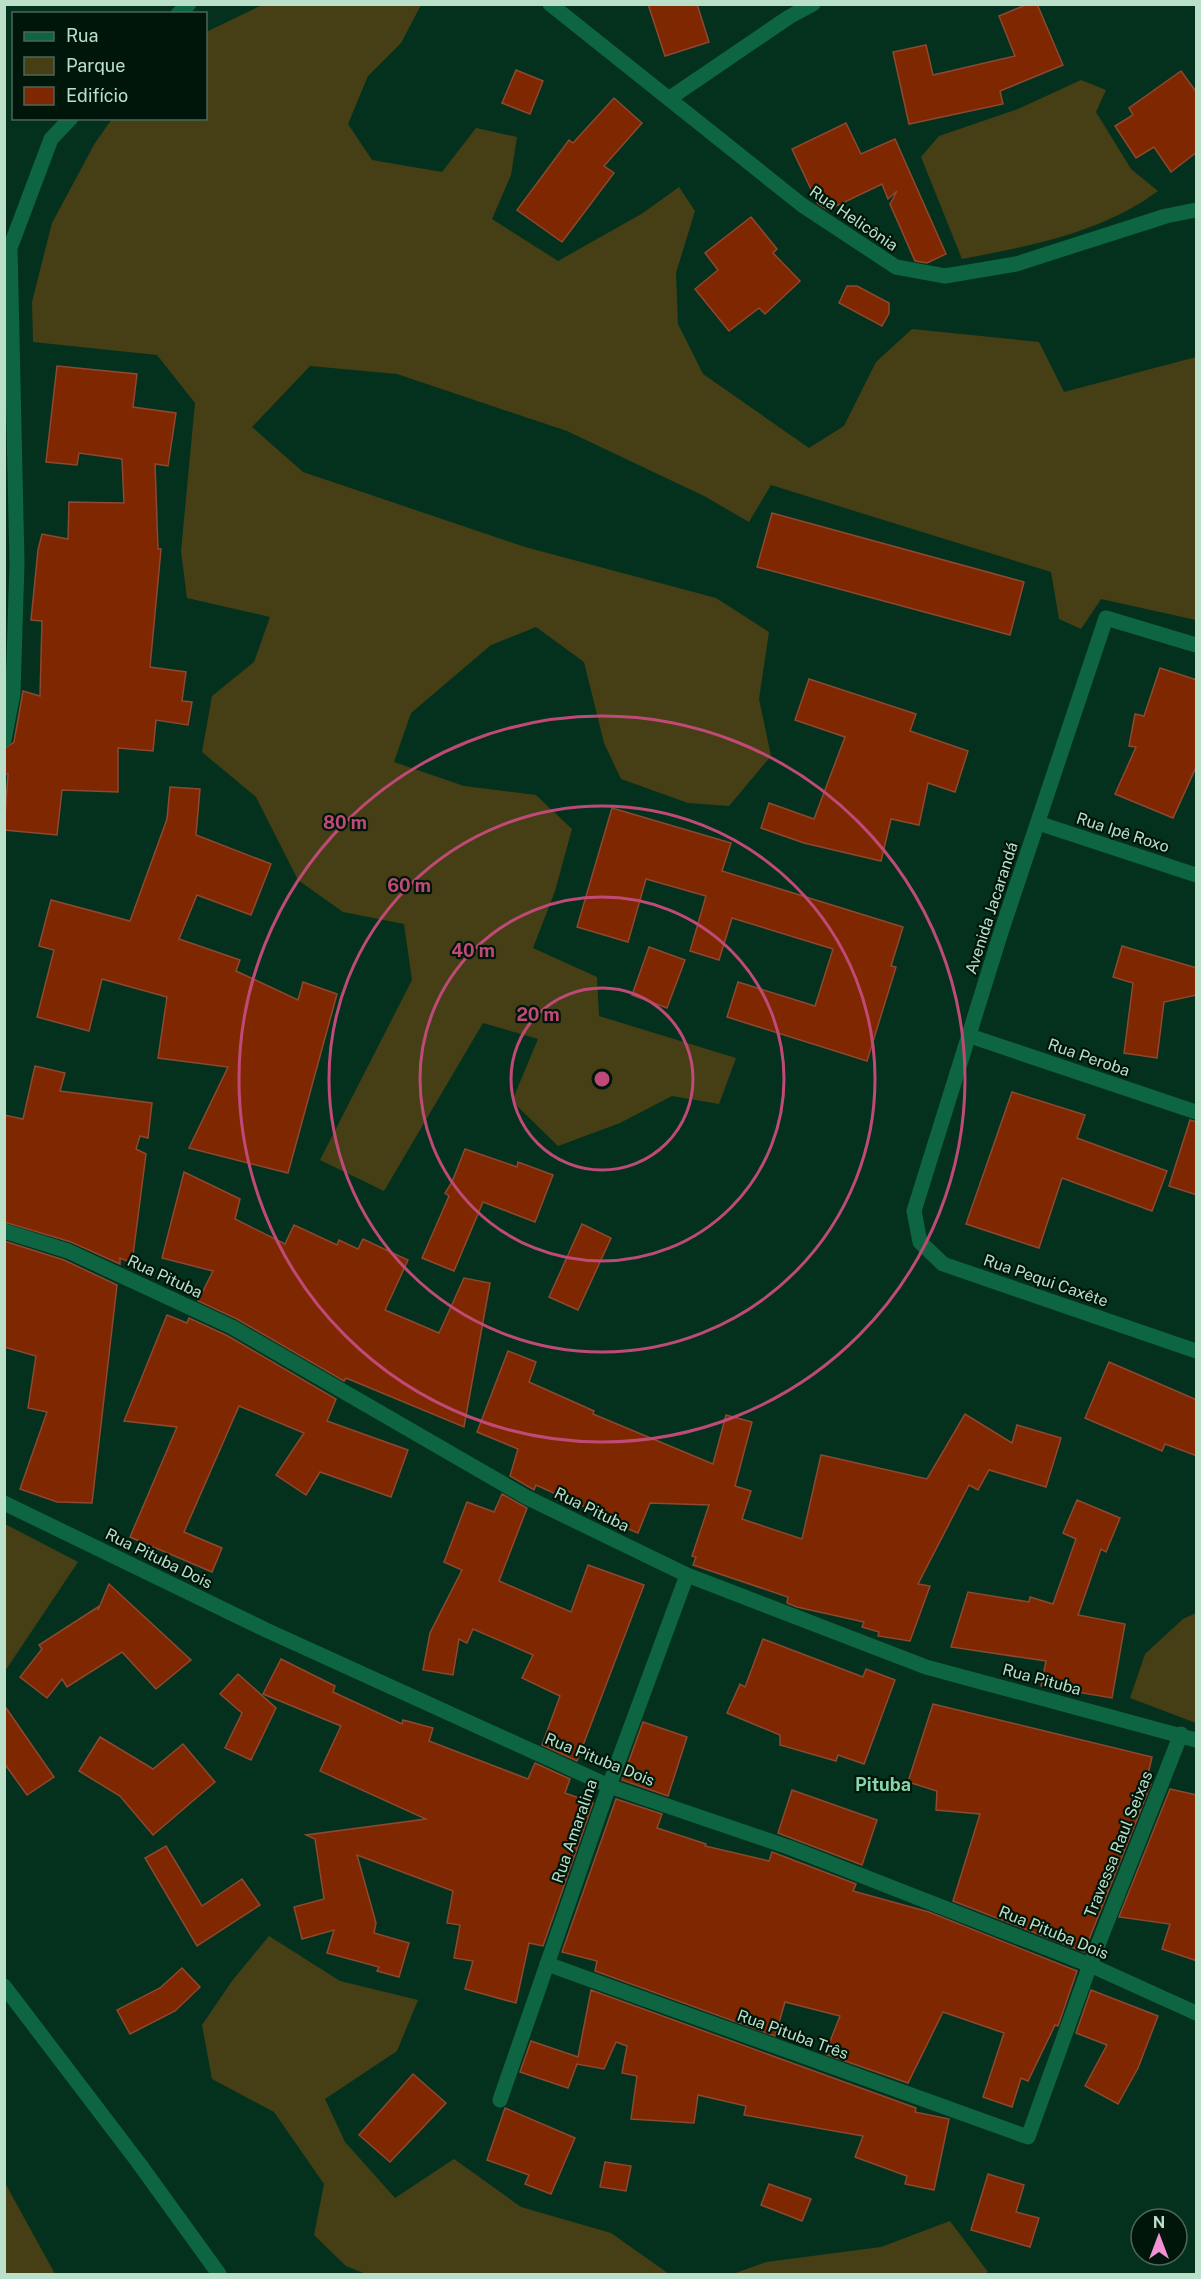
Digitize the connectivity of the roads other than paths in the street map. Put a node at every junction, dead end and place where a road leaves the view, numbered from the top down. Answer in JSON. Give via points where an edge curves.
{"nodes":[{"id":1,"x":550,"y":4,"type":"edge"},
{"id":2,"x":813,"y":4,"type":"edge"},
{"id":3,"x":670,"y":98,"type":"junction"},
{"id":4,"x":69,"y":120,"type":"edge"},
{"id":5,"x":1197,"y":210,"type":"edge"},
{"id":6,"x":11,"y":564,"type":"edge"},
{"id":7,"x":1197,"y":645,"type":"edge"},
{"id":8,"x":4,"y":740,"type":"edge"},
{"id":9,"x":1038,"y":823,"type":"junction"},
{"id":10,"x":1197,"y":875,"type":"edge"},
{"id":11,"x":970,"y":1035,"type":"junction"},
{"id":12,"x":1197,"y":1112,"type":"edge"},
{"id":13,"x":914,"y":1211,"type":"joint"},
{"id":14,"x":4,"y":1231,"type":"edge"},
{"id":15,"x":1197,"y":1351,"type":"edge"},
{"id":16,"x":4,"y":1503,"type":"edge"},
{"id":17,"x":687,"y":1575,"type":"junction"},
{"id":18,"x":1181,"y":1734,"type":"junction"},
{"id":19,"x":1197,"y":1740,"type":"edge"},
{"id":20,"x":609,"y":1786,"type":"junction"},
{"id":21,"x":547,"y":1964,"type":"junction"},
{"id":22,"x":1090,"y":1965,"type":"junction"},
{"id":23,"x":4,"y":1986,"type":"edge"},
{"id":24,"x":1197,"y":2013,"type":"edge"},
{"id":25,"x":500,"y":2100,"type":"dead end"},
{"id":26,"x":1028,"y":2137,"type":"joint"},
{"id":27,"x":219,"y":2274,"type":"edge"}],
"edges":[{"from":1,"to":3,"type":"street","name":"Rua Helicônia"},
{"from":2,"to":3,"type":"street"},
{"from":3,"to":5,"type":"street","name":"Rua Helicônia","via":[[802,205],[896,267],[945,276],[1016,264],[1166,216]]},
{"from":4,"to":6,"type":"street","via":[[51,139],[10,248]]},
{"from":6,"to":8,"type":"street","via":[[13,693]]},
{"from":7,"to":9,"type":"street","name":"Avenida Jacarandá","via":[[1106,618]]},
{"from":9,"to":10,"type":"street","name":"Rua Ipê Roxo"},
{"from":9,"to":11,"type":"street","name":"Avenida Jacarandá"},
{"from":11,"to":12,"type":"street","name":"Rua Peroba"},
{"from":11,"to":13,"type":"street","name":"Avenida Jacarandá"},
{"from":13,"to":15,"type":"street","name":"Rua Pequi Caxête","via":[[920,1242],[944,1264]]},
{"from":14,"to":17,"type":"street","name":"Rua Pituba","via":[[68,1251],[232,1326],[526,1497]]},
{"from":16,"to":20,"type":"street","name":"Rua Pituba Dois","via":[[266,1630]]},
{"from":17,"to":18,"type":"street","name":"Rua Pituba","via":[[926,1667]]},
{"from":17,"to":20,"type":"street","name":"Rua Amaralina"},
{"from":18,"to":19,"type":"street","name":"Rua Pituba"},
{"from":18,"to":22,"type":"street","name":"Travessa Raul Seixas"},
{"from":20,"to":21,"type":"street","name":"Rua Amaralina"},
{"from":20,"to":22,"type":"street","name":"Rua Pituba Dois","via":[[791,1848]]},
{"from":21,"to":25,"type":"street","name":"Rua Amaralina"},
{"from":21,"to":26,"type":"street","name":"Rua Pituba Três"},
{"from":22,"to":24,"type":"street","name":"Rua Pituba Dois"},
{"from":22,"to":26,"type":"street","name":"Travessa Raul Seixas"},
{"from":23,"to":27,"type":"street"}]}
